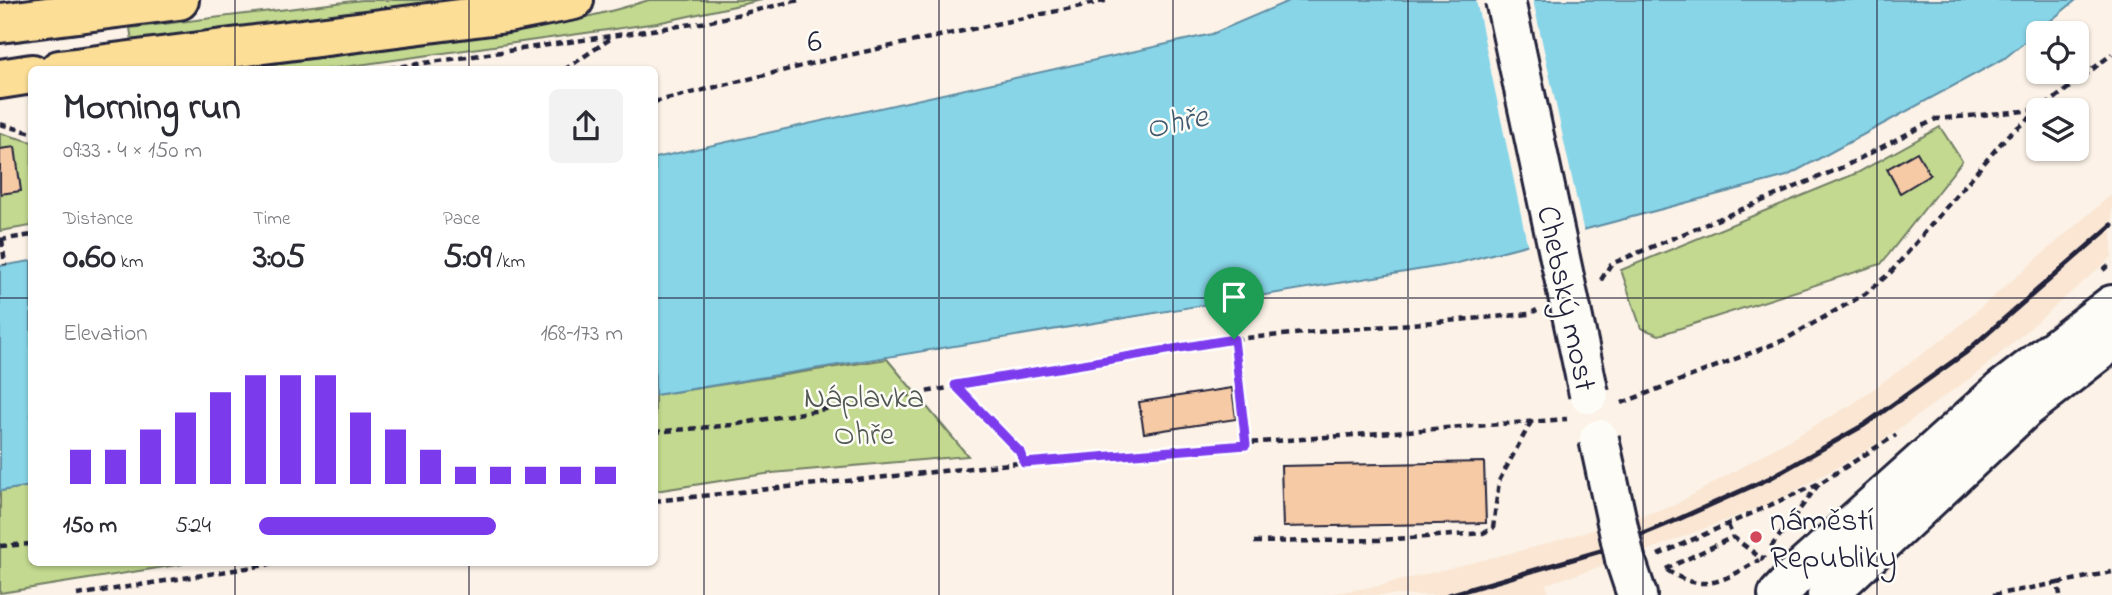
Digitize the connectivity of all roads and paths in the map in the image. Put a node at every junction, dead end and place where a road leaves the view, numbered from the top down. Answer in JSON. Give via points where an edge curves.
{"nodes":[{"id":1,"x":120,"y":0,"type":"edge"},
{"id":2,"x":179,"y":0,"type":"edge"},
{"id":3,"x":574,"y":0,"type":"edge"},
{"id":4,"x":799,"y":0,"type":"edge"},
{"id":5,"x":1109,"y":0,"type":"edge"},
{"id":6,"x":1505,"y":0,"type":"edge"},
{"id":7,"x":54,"y":15,"type":"junction"},
{"id":8,"x":0,"y":23,"type":"edge"},
{"id":9,"x":614,"y":36,"type":"junction"},
{"id":10,"x":2112,"y":54,"type":"edge"},
{"id":11,"x":90,"y":66,"type":"edge"},
{"id":12,"x":405,"y":66,"type":"edge"},
{"id":13,"x":570,"y":66,"type":"edge"},
{"id":14,"x":28,"y":75,"type":"edge"},
{"id":15,"x":0,"y":79,"type":"edge"},
{"id":16,"x":2053,"y":98,"type":"edge"},
{"id":17,"x":658,"y":101,"type":"edge"},
{"id":18,"x":2026,"y":111,"type":"edge"},
{"id":19,"x":2026,"y":119,"type":"edge"},
{"id":20,"x":0,"y":124,"type":"edge"},
{"id":21,"x":28,"y":132,"type":"edge"},
{"id":22,"x":28,"y":236,"type":"edge"},
{"id":23,"x":1,"y":240,"type":"edge"},
{"id":24,"x":5,"y":265,"type":"dead end"},
{"id":25,"x":1598,"y":284,"type":"dead end"},
{"id":26,"x":2112,"y":305,"type":"edge"},
{"id":27,"x":1540,"y":309,"type":"dead end"},
{"id":28,"x":1234,"y":339,"type":"junction"},
{"id":29,"x":2112,"y":341,"type":"edge"},
{"id":30,"x":955,"y":385,"type":"junction"},
{"id":31,"x":2014,"y":399,"type":"junction"},
{"id":32,"x":1594,"y":415,"type":"junction"},
{"id":33,"x":1531,"y":422,"type":"junction"},
{"id":34,"x":658,"y":432,"type":"edge"},
{"id":35,"x":1246,"y":445,"type":"junction"},
{"id":36,"x":1024,"y":463,"type":"junction"},
{"id":37,"x":658,"y":501,"type":"edge"},
{"id":38,"x":1728,"y":525,"type":"junction"},
{"id":39,"x":1733,"y":537,"type":"junction"},
{"id":40,"x":1254,"y":542,"type":"dead end"},
{"id":41,"x":28,"y":544,"type":"edge"},
{"id":42,"x":0,"y":546,"type":"edge"},
{"id":43,"x":259,"y":566,"type":"edge"},
{"id":44,"x":1647,"y":570,"type":"edge"},
{"id":45,"x":2112,"y":572,"type":"edge"},
{"id":46,"x":1783,"y":579,"type":"edge"},
{"id":47,"x":2058,"y":583,"type":"junction"},
{"id":48,"x":77,"y":595,"type":"edge"},
{"id":49,"x":1993,"y":595,"type":"edge"},
{"id":50,"x":2060,"y":595,"type":"edge"}],
"edges":[{"from":1,"to":7,"type":"highway"},
{"from":2,"to":7,"type":"highway"},
{"from":3,"to":11,"type":"highway","via":[[507,13]]},
{"from":4,"to":9,"type":"path","via":[[707,22]]},
{"from":5,"to":17,"type":"path","name":"6"},
{"from":6,"to":32,"type":"street","name":"Chebský most","bridge":true},
{"from":7,"to":8,"type":"highway"},
{"from":9,"to":12,"type":"path"},
{"from":9,"to":13,"type":"path"},
{"from":10,"to":16,"type":"path"},
{"from":14,"to":15,"type":"highway"},
{"from":18,"to":25,"type":"path","via":[[1936,119],[1843,167],[1611,264]]},
{"from":19,"to":32,"type":"path","via":[[1891,272],[1865,294],[1784,340]]},
{"from":20,"to":21,"type":"path"},
{"from":22,"to":23,"type":"path"},
{"from":23,"to":24,"type":"path"},
{"from":26,"to":31,"type":"street"},
{"from":27,"to":28,"type":"path","via":[[1529,314]]},
{"from":28,"to":30,"type":"path"},
{"from":28,"to":35,"type":"path"},
{"from":29,"to":31,"type":"street"},
{"from":30,"to":34,"type":"path","via":[[732,425]]},
{"from":30,"to":36,"type":"path","via":[[1020,452]]},
{"from":31,"to":46,"type":"street"},
{"from":32,"to":33,"type":"path"},
{"from":32,"to":44,"type":"street","name":"Chebský most","bridge":true},
{"from":33,"to":35,"type":"path"},
{"from":33,"to":40,"type":"path","via":[[1499,481],[1493,528],[1472,535]]},
{"from":35,"to":36,"type":"path"},
{"from":36,"to":37,"type":"path"},
{"from":38,"to":39,"type":"path"},
{"from":38,"to":44,"type":"path"},
{"from":38,"to":46,"type":"path","via":[[1820,483]]},
{"from":39,"to":44,"type":"path"},
{"from":39,"to":46,"type":"path"},
{"from":41,"to":42,"type":"path"},
{"from":43,"to":48,"type":"path"},
{"from":44,"to":46,"type":"path","via":[[1704,586]]},
{"from":45,"to":47,"type":"path"},
{"from":47,"to":49,"type":"path"},
{"from":47,"to":50,"type":"path"}]}
